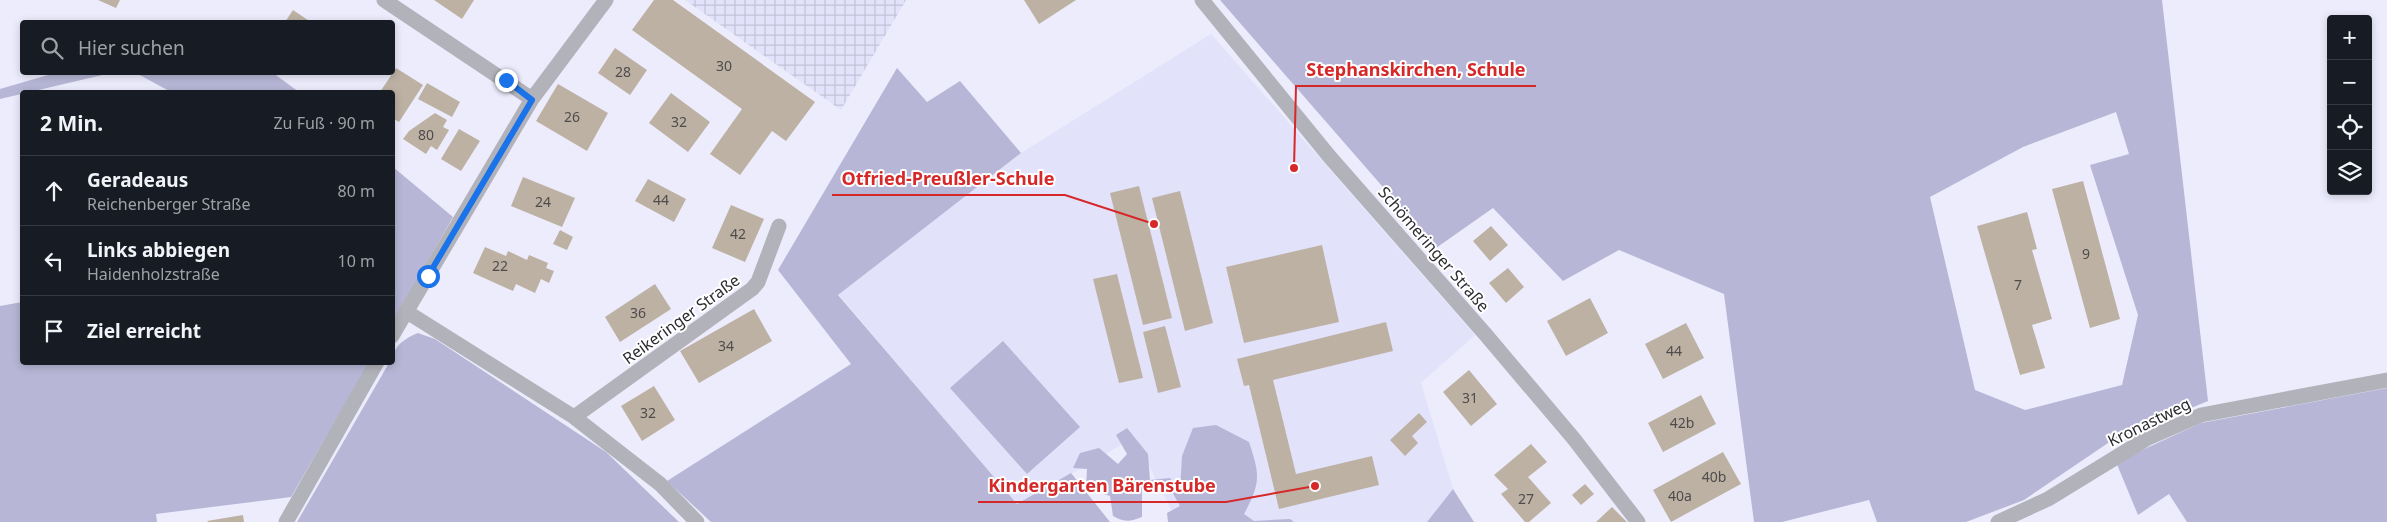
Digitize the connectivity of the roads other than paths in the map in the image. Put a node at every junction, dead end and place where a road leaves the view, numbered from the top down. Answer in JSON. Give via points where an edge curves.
{"nodes":[{"id":1,"x":384,"y":0,"type":"edge"},
{"id":2,"x":606,"y":0,"type":"edge"},
{"id":3,"x":1202,"y":0,"type":"edge"},
{"id":4,"x":532,"y":100,"type":"junction"},
{"id":5,"x":779,"y":226,"type":"dead end"},
{"id":6,"x":406,"y":312,"type":"junction"},
{"id":7,"x":395,"y":331,"type":"edge"},
{"id":8,"x":376,"y":365,"type":"edge"},
{"id":9,"x":2387,"y":380,"type":"edge"},
{"id":10,"x":574,"y":418,"type":"junction"},
{"id":11,"x":286,"y":522,"type":"edge"},
{"id":12,"x":697,"y":522,"type":"edge"},
{"id":13,"x":1638,"y":522,"type":"edge"},
{"id":14,"x":1998,"y":522,"type":"edge"}],
"edges":[{"from":1,"to":4,"type":"street"},
{"from":2,"to":4,"type":"street"},
{"from":3,"to":13,"type":"street","name":"Schömeringer Straße","via":[[1329,156],[1568,432]]},
{"from":4,"to":6,"type":"street"},
{"from":5,"to":10,"type":"street","name":"Reikeringer Straße","via":[[758,282],[752,289]]},
{"from":6,"to":7,"type":"street"},
{"from":6,"to":10,"type":"street"},
{"from":8,"to":11,"type":"street"},
{"from":9,"to":14,"type":"street","name":"Kronastweg","via":[[2201,415],[2146,439],[2048,499]]},
{"from":10,"to":12,"type":"street","via":[[660,484]]}]}
